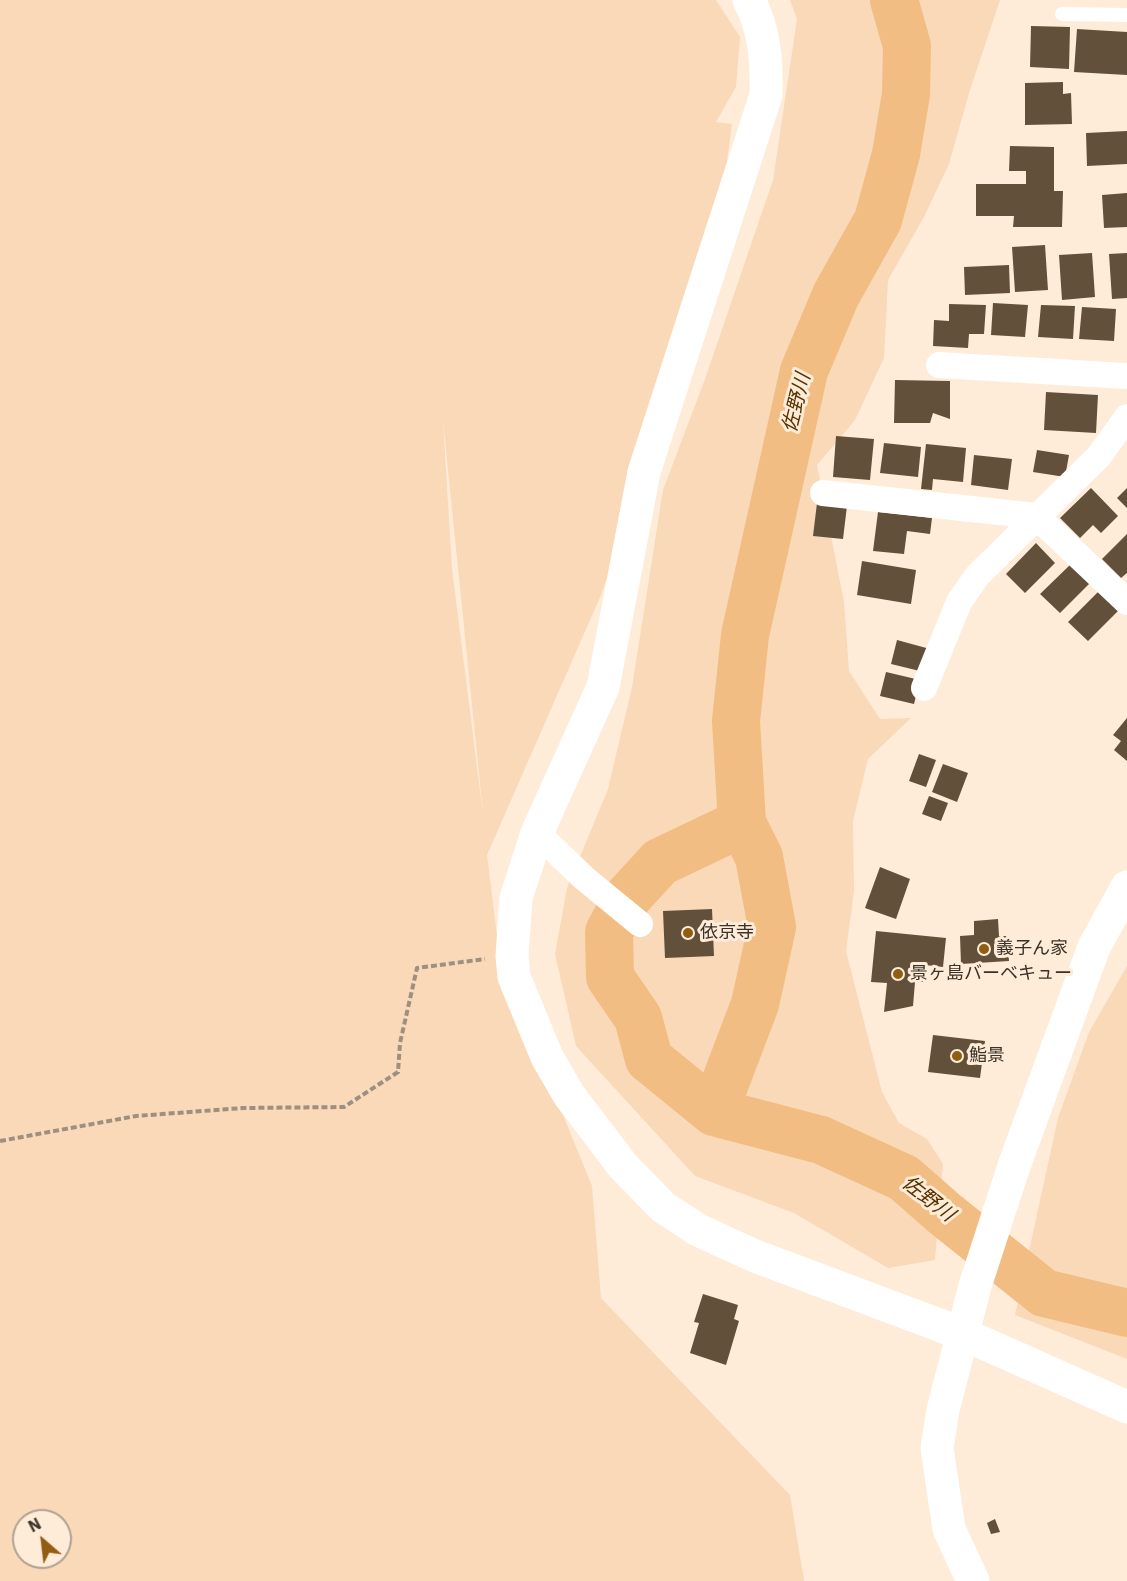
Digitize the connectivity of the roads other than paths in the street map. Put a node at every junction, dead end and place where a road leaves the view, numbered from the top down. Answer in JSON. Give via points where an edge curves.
{"nodes":[{"id":1,"x":749,"y":0,"type":"edge"},
{"id":2,"x":1062,"y":14,"type":"dead end"},
{"id":3,"x":1127,"y":15,"type":"edge"},
{"id":4,"x":939,"y":365,"type":"dead end"},
{"id":5,"x":1127,"y":376,"type":"edge"},
{"id":6,"x":1127,"y":417,"type":"edge"},
{"id":7,"x":823,"y":493,"type":"dead end"},
{"id":8,"x":1036,"y":516,"type":"junction"},
{"id":9,"x":1127,"y":602,"type":"edge"},
{"id":10,"x":924,"y":688,"type":"dead end"},
{"id":11,"x":537,"y":833,"type":"junction"},
{"id":12,"x":1127,"y":887,"type":"edge"},
{"id":13,"x":640,"y":924,"type":"dead end"},
{"id":14,"x":963,"y":1334,"type":"junction"},
{"id":15,"x":1127,"y":1407,"type":"edge"},
{"id":16,"x":973,"y":1581,"type":"edge"}],
"edges":[{"from":1,"to":11,"type":"street","via":[[767,56],[766,96],[644,472],[603,687]]},
{"from":2,"to":3,"type":"lane"},
{"from":4,"to":5,"type":"street"},
{"from":6,"to":8,"type":"street","via":[[1099,456]]},
{"from":7,"to":8,"type":"street"},
{"from":8,"to":9,"type":"street"},
{"from":8,"to":10,"type":"street","via":[[977,576],[959,602]]},
{"from":11,"to":13,"type":"street"},
{"from":11,"to":14,"type":"street","via":[[516,898],[514,977],[547,1058],[569,1095],[623,1166],[663,1207],[698,1230],[755,1256]]},
{"from":12,"to":14,"type":"street","via":[[1094,947],[1014,1166]]},
{"from":14,"to":15,"type":"street"},
{"from":14,"to":16,"type":"street","via":[[937,1448],[949,1529]]}]}
